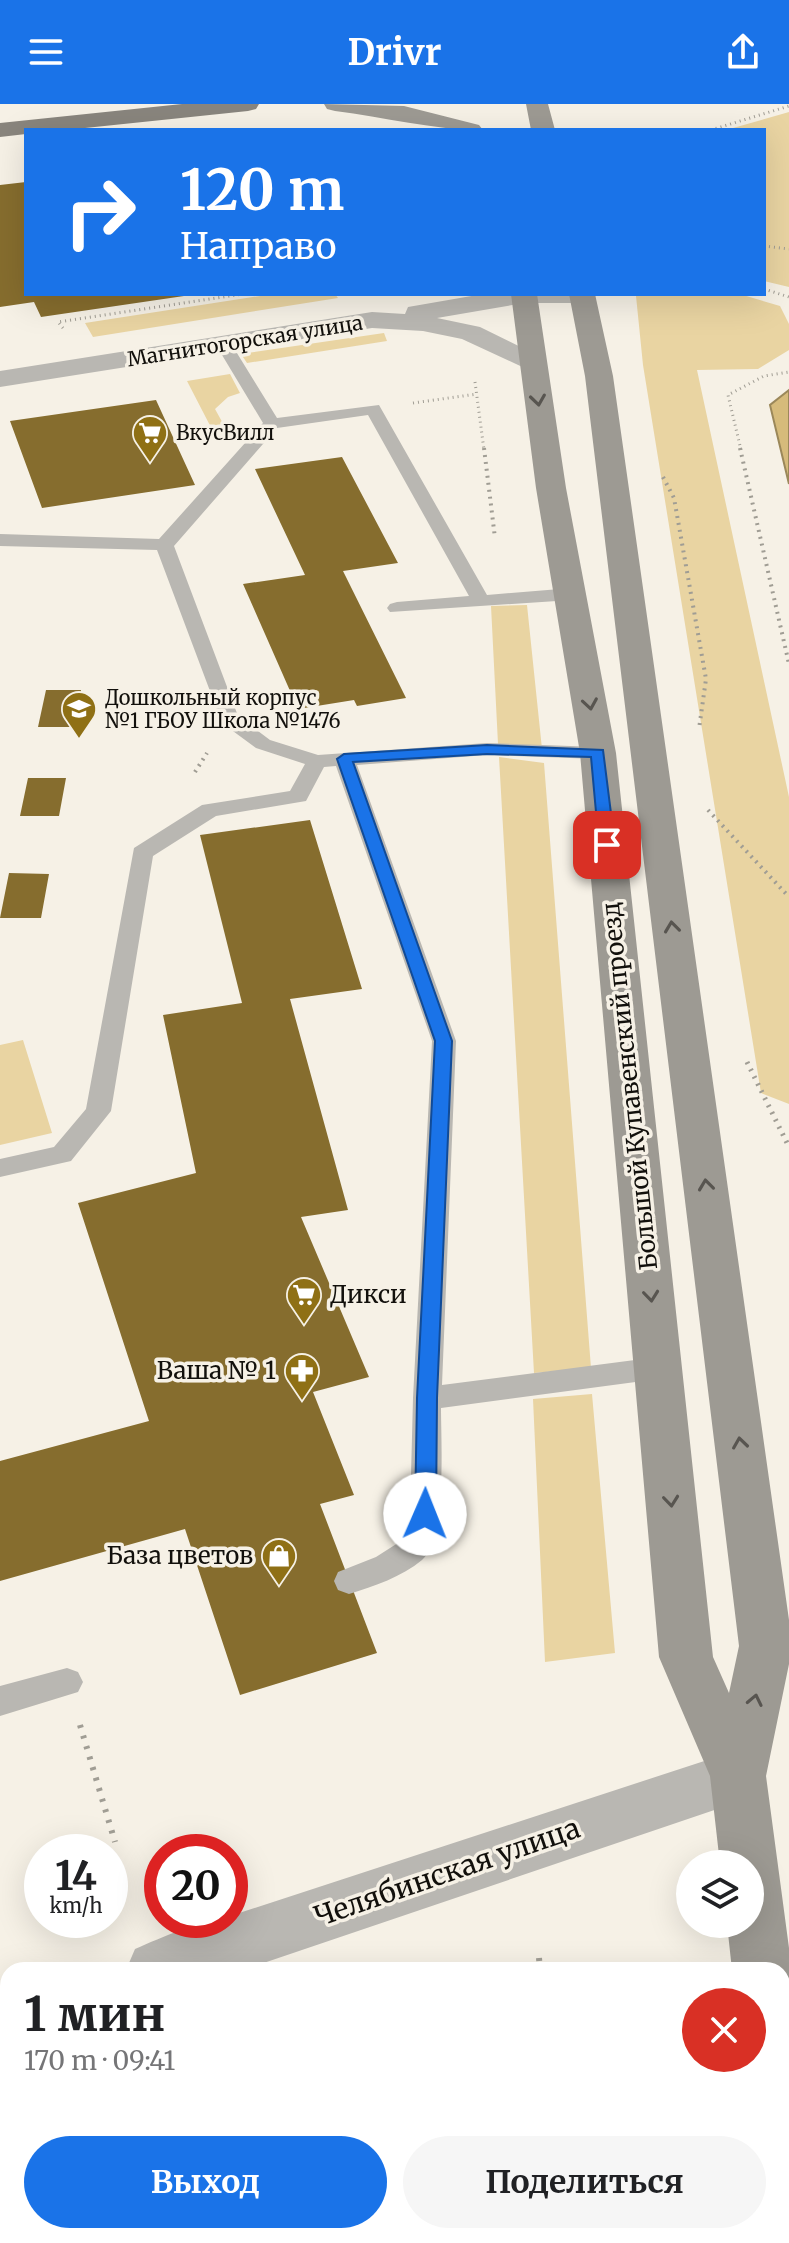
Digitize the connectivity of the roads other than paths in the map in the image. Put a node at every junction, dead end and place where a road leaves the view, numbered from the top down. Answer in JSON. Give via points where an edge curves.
{"nodes":[{"id":1,"x":248,"y":104,"type":"edge"},
{"id":2,"x":335,"y":104,"type":"edge"},
{"id":3,"x":537,"y":104,"type":"edge"},
{"id":4,"x":463,"y":128,"type":"edge"},
{"id":5,"x":543,"y":128,"type":"edge"},
{"id":6,"x":0,"y":130,"type":"edge"},
{"id":7,"x":512,"y":296,"type":"edge"},
{"id":8,"x":524,"y":296,"type":"edge"},
{"id":9,"x":582,"y":296,"type":"edge"},
{"id":10,"x":372,"y":320,"type":"junction"},
{"id":11,"x":224,"y":345,"type":"junction"},
{"id":12,"x":531,"y":363,"type":"junction"},
{"id":13,"x":0,"y":379,"type":"edge"},
{"id":14,"x":272,"y":424,"type":"junction"},
{"id":15,"x":0,"y":540,"type":"edge"},
{"id":16,"x":164,"y":545,"type":"junction"},
{"id":17,"x":572,"y":594,"type":"junction"},
{"id":18,"x":481,"y":601,"type":"junction"},
{"id":19,"x":397,"y":608,"type":"dead end"},
{"id":20,"x":598,"y":753,"type":"junction"},
{"id":21,"x":344,"y":759,"type":"junction"},
{"id":22,"x":317,"y":761,"type":"junction"},
{"id":23,"x":0,"y":1168,"type":"edge"},
{"id":24,"x":658,"y":1368,"type":"junction"},
{"id":25,"x":427,"y":1398,"type":"junction"},
{"id":26,"x":349,"y":1581,"type":"dead end"},
{"id":27,"x":67,"y":1682,"type":"road end"},
{"id":28,"x":0,"y":1701,"type":"edge"},
{"id":29,"x":738,"y":1776,"type":"junction"},
{"id":30,"x":747,"y":1850,"type":"edge"},
{"id":31,"x":758,"y":1938,"type":"edge"},
{"id":32,"x":180,"y":1962,"type":"edge"},
{"id":33,"x":761,"y":1962,"type":"edge"}],
"edges":[{"from":1,"to":6,"type":"main road"},
{"from":2,"to":4,"type":"main road"},
{"from":3,"to":5,"type":"main road"},
{"from":7,"to":10,"type":"street"},
{"from":8,"to":12,"type":"main road","name":"Большой Купавенский проезд"},
{"from":29,"to":9,"type":"main road","name":"Большой Купавенский проезд","one_way":true,"via":[[766,1646],[599,376]]},
{"from":10,"to":11,"type":"street","name":"Магнитогорская улица"},
{"from":10,"to":12,"type":"street","name":"Магнитогорская улица","via":[[470,333]]},
{"from":11,"to":13,"type":"street","name":"Магнитогорская улица"},
{"from":11,"to":14,"type":"lane"},
{"from":12,"to":17,"type":"main road","name":"Большой Купавенский проезд","one_way":true},
{"from":14,"to":16,"type":"lane"},
{"from":14,"to":18,"type":"lane","via":[[373,409]]},
{"from":15,"to":16,"type":"lane"},
{"from":16,"to":22,"type":"lane","via":[[229,719],[263,744]]},
{"from":17,"to":18,"type":"lane"},
{"from":17,"to":20,"type":"main road","name":"Большой Купавенский проезд","one_way":true},
{"from":18,"to":19,"type":"lane"},
{"from":20,"to":21,"type":"lane","via":[[487,749]]},
{"from":20,"to":24,"type":"main road","name":"Большой Купавенский проезд","one_way":true},
{"from":21,"to":22,"type":"lane"},
{"from":21,"to":25,"type":"lane","via":[[444,1041]]},
{"from":22,"to":23,"type":"lane","via":[[298,796],[210,810],[142,853],[98,1111],[62,1154]]},
{"from":24,"to":25,"type":"lane"},
{"from":24,"to":29,"type":"main road","name":"Большой Купавенский проезд","one_way":true,"via":[[686,1657]]},
{"from":25,"to":26,"type":"lane","via":[[425,1514],[414,1549]]},
{"from":27,"to":28,"type":"lane"},
{"from":29,"to":30,"type":"main road","name":"Большой Купавенский проезд"},
{"from":29,"to":32,"type":"street","name":"Челябинская улица"},
{"from":31,"to":33,"type":"main road"}]}
